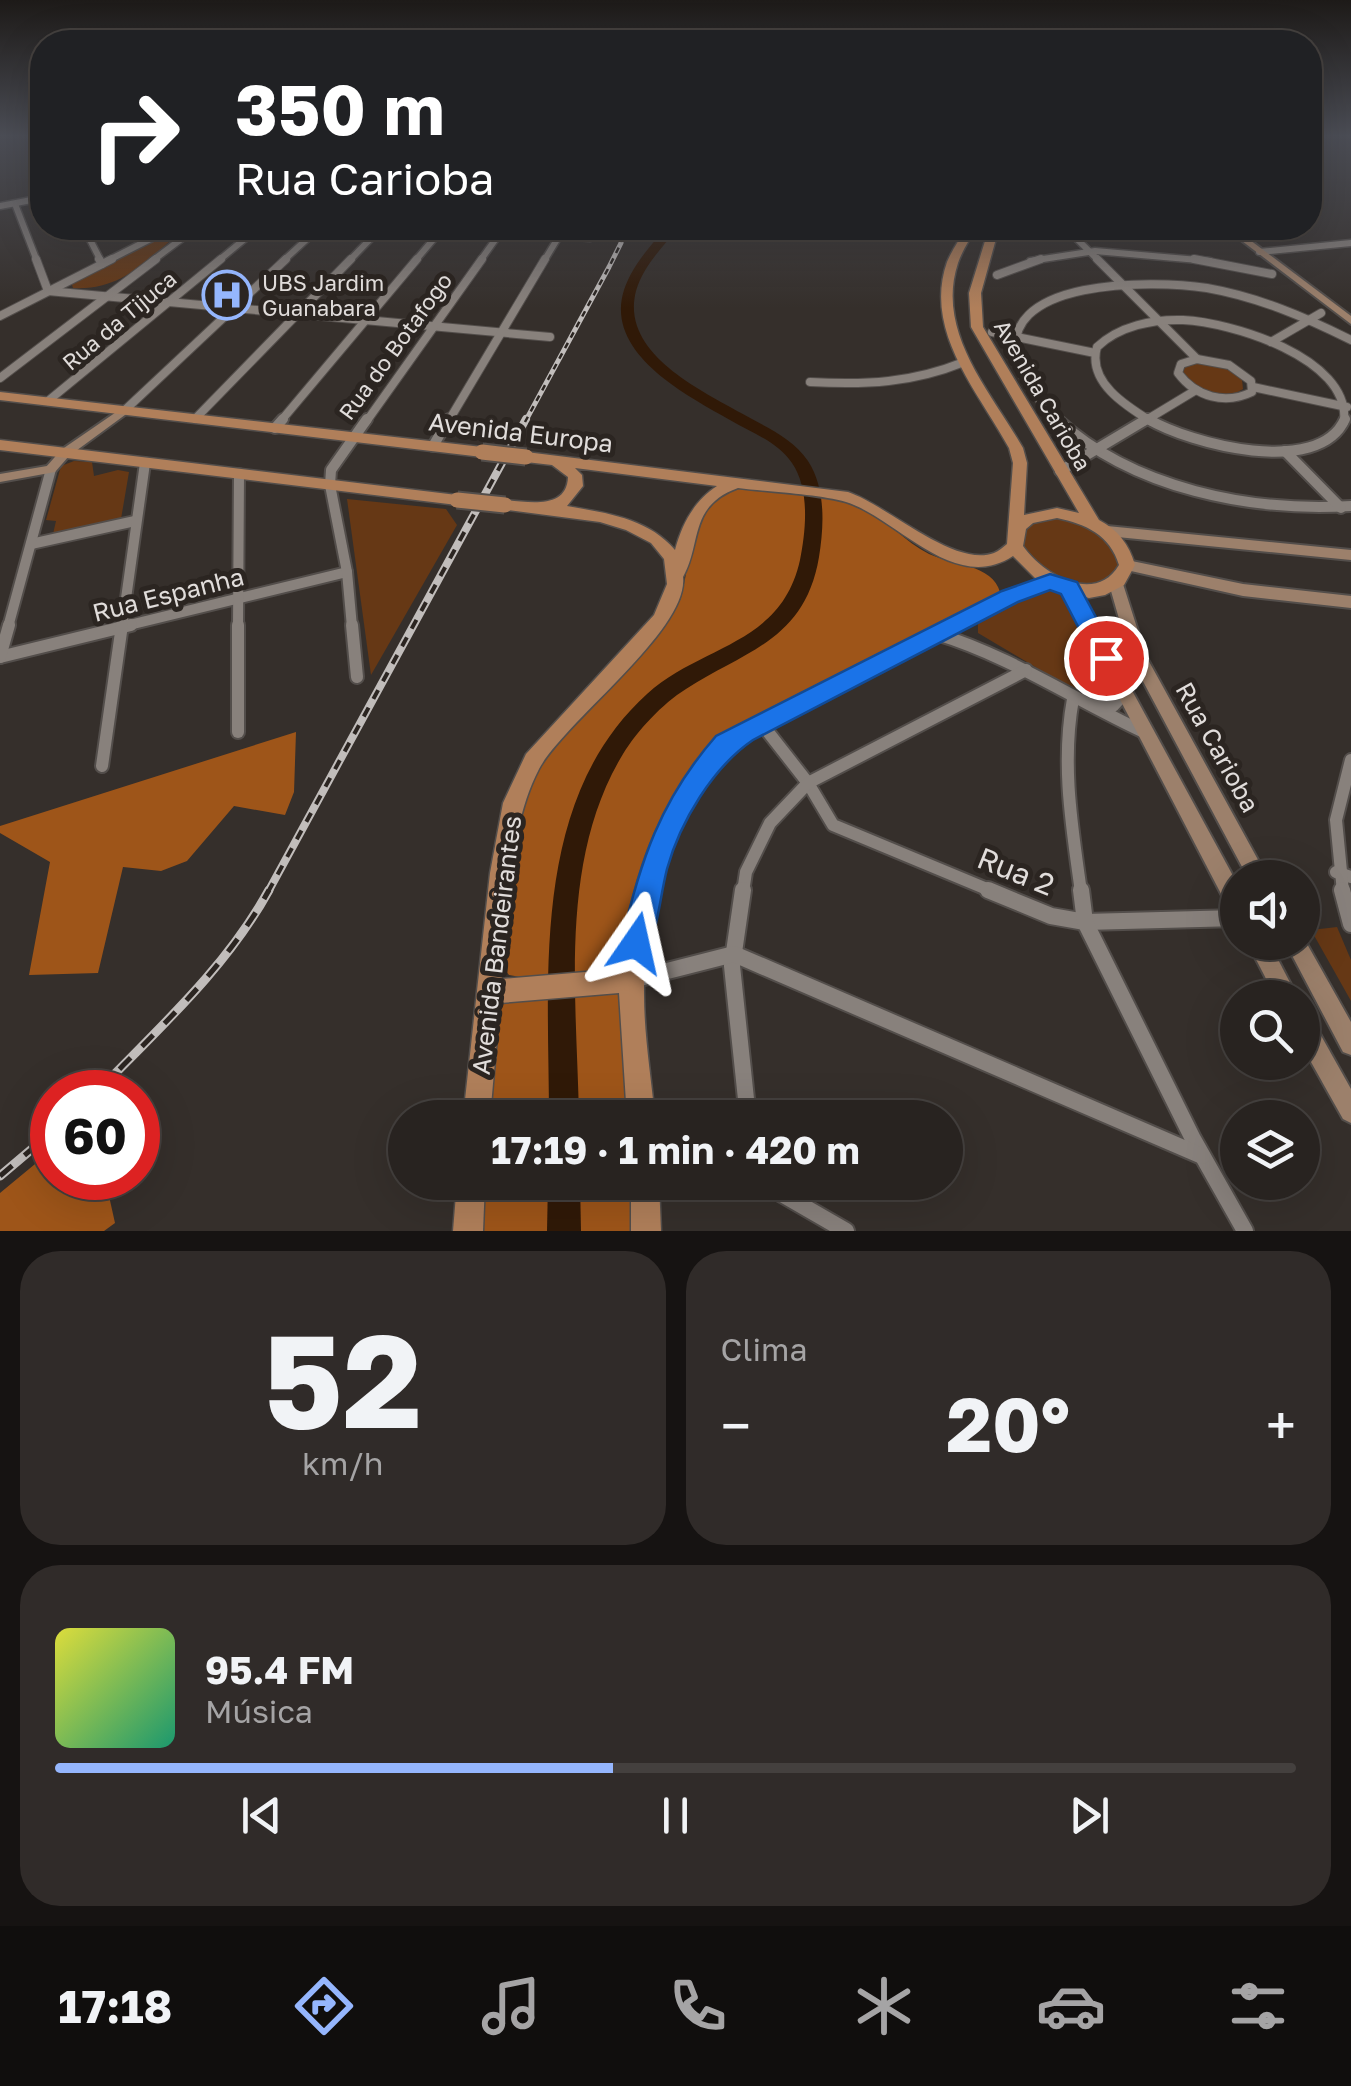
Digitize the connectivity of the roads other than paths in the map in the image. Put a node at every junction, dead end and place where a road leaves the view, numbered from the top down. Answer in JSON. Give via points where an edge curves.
{"nodes":[{"id":1,"x":30,"y":201,"type":"edge"},
{"id":2,"x":15,"y":204,"type":"junction"},
{"id":3,"x":0,"y":206,"type":"edge"},
{"id":4,"x":90,"y":240,"type":"edge"},
{"id":5,"x":148,"y":240,"type":"edge"},
{"id":6,"x":180,"y":240,"type":"edge"},
{"id":7,"x":243,"y":240,"type":"edge"},
{"id":8,"x":306,"y":240,"type":"edge"},
{"id":9,"x":370,"y":240,"type":"edge"},
{"id":10,"x":432,"y":240,"type":"edge"},
{"id":11,"x":495,"y":240,"type":"edge"},
{"id":12,"x":557,"y":240,"type":"edge"},
{"id":13,"x":963,"y":240,"type":"edge"},
{"id":14,"x":990,"y":240,"type":"edge"},
{"id":15,"x":1078,"y":240,"type":"edge"},
{"id":16,"x":1241,"y":240,"type":"edge"},
{"id":17,"x":1349,"y":243,"type":"edge"},
{"id":18,"x":1260,"y":250,"type":"junction"},
{"id":19,"x":1351,"y":253,"type":"edge"},
{"id":20,"x":1092,"y":254,"type":"junction"},
{"id":21,"x":102,"y":264,"type":"junction"},
{"id":22,"x":1272,"y":274,"type":"dead end"},
{"id":23,"x":996,"y":275,"type":"dead end"},
{"id":24,"x":1122,"y":284,"type":"junction"},
{"id":25,"x":48,"y":292,"type":"junction"},
{"id":26,"x":106,"y":297,"type":"junction"},
{"id":27,"x":168,"y":302,"type":"junction"},
{"id":28,"x":235,"y":308,"type":"junction"},
{"id":29,"x":1321,"y":313,"type":"dead end"},
{"id":30,"x":1351,"y":313,"type":"edge"},
{"id":31,"x":300,"y":314,"type":"junction"},
{"id":32,"x":0,"y":316,"type":"edge"},
{"id":33,"x":365,"y":320,"type":"junction"},
{"id":34,"x":1156,"y":320,"type":"junction"},
{"id":35,"x":1310,"y":320,"type":"junction"},
{"id":36,"x":1351,"y":321,"type":"edge"},
{"id":37,"x":435,"y":326,"type":"junction"},
{"id":38,"x":501,"y":332,"type":"junction"},
{"id":39,"x":992,"y":332,"type":"dead end"},
{"id":40,"x":550,"y":337,"type":"dead end"},
{"id":41,"x":1017,"y":337,"type":"junction"},
{"id":42,"x":1351,"y":340,"type":"edge"},
{"id":43,"x":1271,"y":342,"type":"junction"},
{"id":44,"x":1095,"y":353,"type":"junction"},
{"id":45,"x":1196,"y":359,"type":"junction"},
{"id":46,"x":964,"y":362,"type":"junction"},
{"id":47,"x":0,"y":378,"type":"edge"},
{"id":48,"x":810,"y":382,"type":"dead end"},
{"id":49,"x":1253,"y":387,"type":"junction"},
{"id":50,"x":1196,"y":390,"type":"junction"},
{"id":51,"x":0,"y":396,"type":"edge"},
{"id":52,"x":48,"y":402,"type":"junction"},
{"id":53,"x":1348,"y":407,"type":"edge"},
{"id":54,"x":125,"y":410,"type":"junction"},
{"id":55,"x":195,"y":419,"type":"junction"},
{"id":56,"x":1149,"y":419,"type":"junction"},
{"id":57,"x":276,"y":428,"type":"junction"},
{"id":58,"x":354,"y":437,"type":"junction"},
{"id":59,"x":0,"y":446,"type":"edge"},
{"id":60,"x":433,"y":446,"type":"junction"},
{"id":61,"x":1100,"y":449,"type":"junction"},
{"id":62,"x":1286,"y":451,"type":"junction"},
{"id":63,"x":65,"y":453,"type":"junction"},
{"id":64,"x":552,"y":460,"type":"junction"},
{"id":65,"x":145,"y":463,"type":"junction"},
{"id":66,"x":51,"y":469,"type":"junction"},
{"id":67,"x":1060,"y":471,"type":"junction"},
{"id":68,"x":239,"y":474,"type":"junction"},
{"id":69,"x":0,"y":478,"type":"edge"},
{"id":70,"x":738,"y":483,"type":"junction"},
{"id":71,"x":330,"y":484,"type":"junction"},
{"id":72,"x":1346,"y":507,"type":"edge"},
{"id":73,"x":524,"y":508,"type":"junction"},
{"id":74,"x":135,"y":521,"type":"junction"},
{"id":75,"x":1099,"y":527,"type":"junction"},
{"id":76,"x":1014,"y":542,"type":"junction"},
{"id":77,"x":31,"y":544,"type":"junction"},
{"id":78,"x":1351,"y":555,"type":"edge"},
{"id":79,"x":1127,"y":565,"type":"junction"},
{"id":80,"x":347,"y":572,"type":"junction"},
{"id":81,"x":678,"y":573,"type":"junction"},
{"id":82,"x":1116,"y":584,"type":"junction"},
{"id":83,"x":1060,"y":585,"type":"junction"},
{"id":84,"x":240,"y":599,"type":"junction"},
{"id":85,"x":1351,"y":602,"type":"edge"},
{"id":86,"x":964,"y":620,"type":"junction"},
{"id":87,"x":123,"y":629,"type":"junction"},
{"id":88,"x":937,"y":634,"type":"junction"},
{"id":89,"x":984,"y":648,"type":"junction"},
{"id":90,"x":0,"y":657,"type":"edge"},
{"id":91,"x":1026,"y":670,"type":"junction"},
{"id":92,"x":357,"y":677,"type":"dead end"},
{"id":93,"x":1126,"y":693,"type":"junction"},
{"id":94,"x":1073,"y":699,"type":"junction"},
{"id":95,"x":1090,"y":705,"type":"junction"},
{"id":96,"x":761,"y":723,"type":"junction"},
{"id":97,"x":238,"y":732,"type":"dead end"},
{"id":98,"x":1149,"y":736,"type":"junction"},
{"id":99,"x":1351,"y":760,"type":"edge"},
{"id":100,"x":102,"y":766,"type":"dead end"},
{"id":101,"x":808,"y":783,"type":"junction"},
{"id":102,"x":1249,"y":860,"type":"edge"},
{"id":103,"x":1220,"y":872,"type":"edge"},
{"id":104,"x":1343,"y":875,"type":"edge"},
{"id":105,"x":1220,"y":918,"type":"edge"},
{"id":106,"x":1084,"y":922,"type":"junction"},
{"id":107,"x":1351,"y":924,"type":"edge"},
{"id":108,"x":734,"y":954,"type":"junction"},
{"id":109,"x":1306,"y":960,"type":"edge"},
{"id":110,"x":632,"y":980,"type":"junction"},
{"id":111,"x":489,"y":992,"type":"junction"},
{"id":112,"x":1351,"y":1044,"type":"edge"},
{"id":113,"x":1320,"y":1056,"type":"edge"},
{"id":114,"x":478,"y":1100,"type":"edge"},
{"id":115,"x":640,"y":1100,"type":"edge"},
{"id":116,"x":745,"y":1100,"type":"edge"},
{"id":117,"x":1351,"y":1111,"type":"edge"},
{"id":118,"x":1202,"y":1156,"type":"junction"},
{"id":119,"x":470,"y":1200,"type":"edge"},
{"id":120,"x":645,"y":1200,"type":"edge"},
{"id":121,"x":792,"y":1200,"type":"edge"},
{"id":122,"x":468,"y":1231,"type":"edge"},
{"id":123,"x":646,"y":1231,"type":"edge"},
{"id":124,"x":846,"y":1231,"type":"edge"},
{"id":125,"x":1245,"y":1231,"type":"edge"}],
"edges":[{"from":1,"to":2,"type":"street"},
{"from":2,"to":3,"type":"street"},
{"from":2,"to":25,"type":"street"},
{"from":4,"to":21,"type":"street"},
{"from":5,"to":21,"type":"street"},
{"from":6,"to":26,"type":"street"},
{"from":7,"to":27,"type":"street","name":"Rua da Tijuca"},
{"from":8,"to":28,"type":"street"},
{"from":9,"to":31,"type":"street"},
{"from":10,"to":33,"type":"street"},
{"from":11,"to":37,"type":"street","name":"Rua do Botafogo"},
{"from":12,"to":38,"type":"street"},
{"from":13,"to":46,"type":"main road","name":"Avenida Carioba","via":[[947,290],[948,330]]},
{"from":14,"to":67,"type":"main road","name":"Avenida Carioba","via":[[975,293],[977,326]]},
{"from":15,"to":20,"type":"street"},
{"from":16,"to":18,"type":"main road"},
{"from":17,"to":18,"type":"street"},
{"from":17,"to":19,"type":"street"},
{"from":18,"to":30,"type":"main road"},
{"from":18,"to":36,"type":"main road"},
{"from":20,"to":22,"type":"street","via":[[1160,253]]},
{"from":20,"to":23,"type":"street","via":[[1030,262]]},
{"from":20,"to":24,"type":"street"},
{"from":21,"to":25,"type":"street"},
{"from":24,"to":34,"type":"street"},
{"from":24,"to":35,"type":"street","via":[[1213,291]]},
{"from":24,"to":41,"type":"street","via":[[1052,300]]},
{"from":25,"to":26,"type":"street"},
{"from":25,"to":32,"type":"street"},
{"from":26,"to":27,"type":"street"},
{"from":26,"to":47,"type":"street"},
{"from":27,"to":28,"type":"street"},
{"from":27,"to":52,"type":"street","name":"Rua da Tijuca"},
{"from":28,"to":31,"type":"street"},
{"from":28,"to":54,"type":"street"},
{"from":29,"to":35,"type":"street"},
{"from":31,"to":33,"type":"street"},
{"from":31,"to":55,"type":"street"},
{"from":33,"to":37,"type":"street"},
{"from":33,"to":57,"type":"street"},
{"from":34,"to":43,"type":"street","via":[[1212,324]]},
{"from":34,"to":44,"type":"street","via":[[1108,334]]},
{"from":34,"to":45,"type":"street"},
{"from":35,"to":42,"type":"street"},
{"from":35,"to":43,"type":"street"},
{"from":37,"to":38,"type":"street"},
{"from":37,"to":58,"type":"street","name":"Rua do Botafogo"},
{"from":38,"to":40,"type":"street"},
{"from":38,"to":60,"type":"street"},
{"from":39,"to":41,"type":"street"},
{"from":41,"to":44,"type":"street"},
{"from":41,"to":61,"type":"street","via":[[1023,378],[1040,402]]},
{"from":43,"to":53,"type":"street","via":[[1320,371]]},
{"from":44,"to":56,"type":"street","via":[[1106,386]]},
{"from":45,"to":49,"type":"street","via":[[1238,370]]},
{"from":45,"to":50,"type":"street","via":[[1181,364],[1178,373]]},
{"from":46,"to":48,"type":"street","via":[[923,380],[869,388]]},
{"from":46,"to":76,"type":"main road","name":"Avenida Carioba","via":[[1016,448]]},
{"from":49,"to":50,"type":"street","via":[[1239,398]]},
{"from":49,"to":53,"type":"street"},
{"from":50,"to":56,"type":"street"},
{"from":51,"to":52,"type":"main road","name":"Avenida Europa"},
{"from":52,"to":54,"type":"main road","name":"Avenida Europa"},
{"from":53,"to":62,"type":"street","via":[[1339,431]]},
{"from":54,"to":55,"type":"main road","name":"Avenida Europa"},
{"from":54,"to":63,"type":"main road"},
{"from":55,"to":57,"type":"main road","name":"Avenida Europa"},
{"from":56,"to":61,"type":"street"},
{"from":56,"to":62,"type":"street","via":[[1216,444]]},
{"from":57,"to":58,"type":"main road","name":"Avenida Europa"},
{"from":58,"to":60,"type":"main road","name":"Avenida Europa"},
{"from":58,"to":71,"type":"street","name":"Rua do Botafogo","via":[[330,470]]},
{"from":59,"to":63,"type":"main road"},
{"from":60,"to":64,"type":"main road","name":"Avenida Europa","bridge":true},
{"from":61,"to":67,"type":"street"},
{"from":61,"to":72,"type":"street","via":[[1175,482],[1242,501]]},
{"from":62,"to":72,"type":"street"},
{"from":63,"to":65,"type":"main road"},
{"from":63,"to":66,"type":"main road"},
{"from":64,"to":70,"type":"main road","name":"Avenida Europa"},
{"from":64,"to":73,"type":"main road","via":[[575,475],[573,492],[556,506]]},
{"from":65,"to":68,"type":"main road"},
{"from":65,"to":74,"type":"street"},
{"from":66,"to":69,"type":"main road"},
{"from":66,"to":77,"type":"street"},
{"from":67,"to":75,"type":"main road","name":"Avenida Carioba"},
{"from":68,"to":71,"type":"main road"},
{"from":68,"to":84,"type":"street"},
{"from":70,"to":76,"type":"main road","name":"Avenida Europa","via":[[860,501],[966,560],[998,560]]},
{"from":70,"to":81,"type":"main road","name":"Avenida Bandeirantes","via":[[717,492],[691,522]]},
{"from":71,"to":73,"type":"main road","bridge":true},
{"from":71,"to":80,"type":"street"},
{"from":73,"to":81,"type":"main road","via":[[631,525],[656,538]]},
{"from":74,"to":77,"type":"street"},
{"from":74,"to":87,"type":"street"},
{"from":75,"to":76,"type":"main road","via":[[1041,514],[1028,518]]},
{"from":75,"to":78,"type":"main road"},
{"from":75,"to":79,"type":"main road"},
{"from":76,"to":83,"type":"main road","via":[[1027,566]]},
{"from":77,"to":90,"type":"street"},
{"from":79,"to":82,"type":"main road"},
{"from":79,"to":85,"type":"main road","via":[[1243,590]]},
{"from":80,"to":84,"type":"street","name":"Rua Espanha"},
{"from":80,"to":92,"type":"street"},
{"from":81,"to":111,"type":"main road","name":"Avenida Bandeirantes","via":[[661,619],[533,760],[514,803]]},
{"from":82,"to":83,"type":"main road"},
{"from":82,"to":102,"type":"main road","name":"Rua Carioba","via":[[1138,657]]},
{"from":83,"to":86,"type":"main road"},
{"from":83,"to":93,"type":"main road"},
{"from":84,"to":87,"type":"street","name":"Rua Espanha"},
{"from":84,"to":97,"type":"street"},
{"from":86,"to":88,"type":"main road"},
{"from":86,"to":89,"type":"street"},
{"from":87,"to":90,"type":"street","name":"Rua Espanha"},
{"from":87,"to":100,"type":"street"},
{"from":88,"to":89,"type":"street"},
{"from":88,"to":96,"type":"main road"},
{"from":89,"to":91,"type":"street"},
{"from":91,"to":94,"type":"street"},
{"from":91,"to":101,"type":"street"},
{"from":93,"to":95,"type":"street","via":[[1113,706]]},
{"from":93,"to":98,"type":"main road"},
{"from":94,"to":95,"type":"street"},
{"from":94,"to":106,"type":"street","via":[[1067,789]]},
{"from":95,"to":98,"type":"street"},
{"from":96,"to":101,"type":"street","name":"Rua 2"},
{"from":96,"to":110,"type":"main road","via":[[725,744],[666,834],[644,902]]},
{"from":98,"to":103,"type":"main road"},
{"from":99,"to":104,"type":"street","via":[[1340,782]]},
{"from":101,"to":106,"type":"street","name":"Rua 2","via":[[833,825],[1051,916]]},
{"from":101,"to":108,"type":"street","via":[[770,823],[746,872]]},
{"from":104,"to":107,"type":"street"},
{"from":105,"to":106,"type":"street","name":"Rua 2"},
{"from":106,"to":118,"type":"street"},
{"from":108,"to":110,"type":"street"},
{"from":108,"to":116,"type":"street"},
{"from":108,"to":118,"type":"street"},
{"from":109,"to":112,"type":"main road"},
{"from":110,"to":111,"type":"main road"},
{"from":110,"to":115,"type":"main road"},
{"from":111,"to":114,"type":"main road","name":"Avenida Bandeirantes"},
{"from":113,"to":117,"type":"main road"},
{"from":118,"to":125,"type":"street"},
{"from":119,"to":122,"type":"main road"},
{"from":120,"to":123,"type":"main road"},
{"from":121,"to":124,"type":"street"}]}
